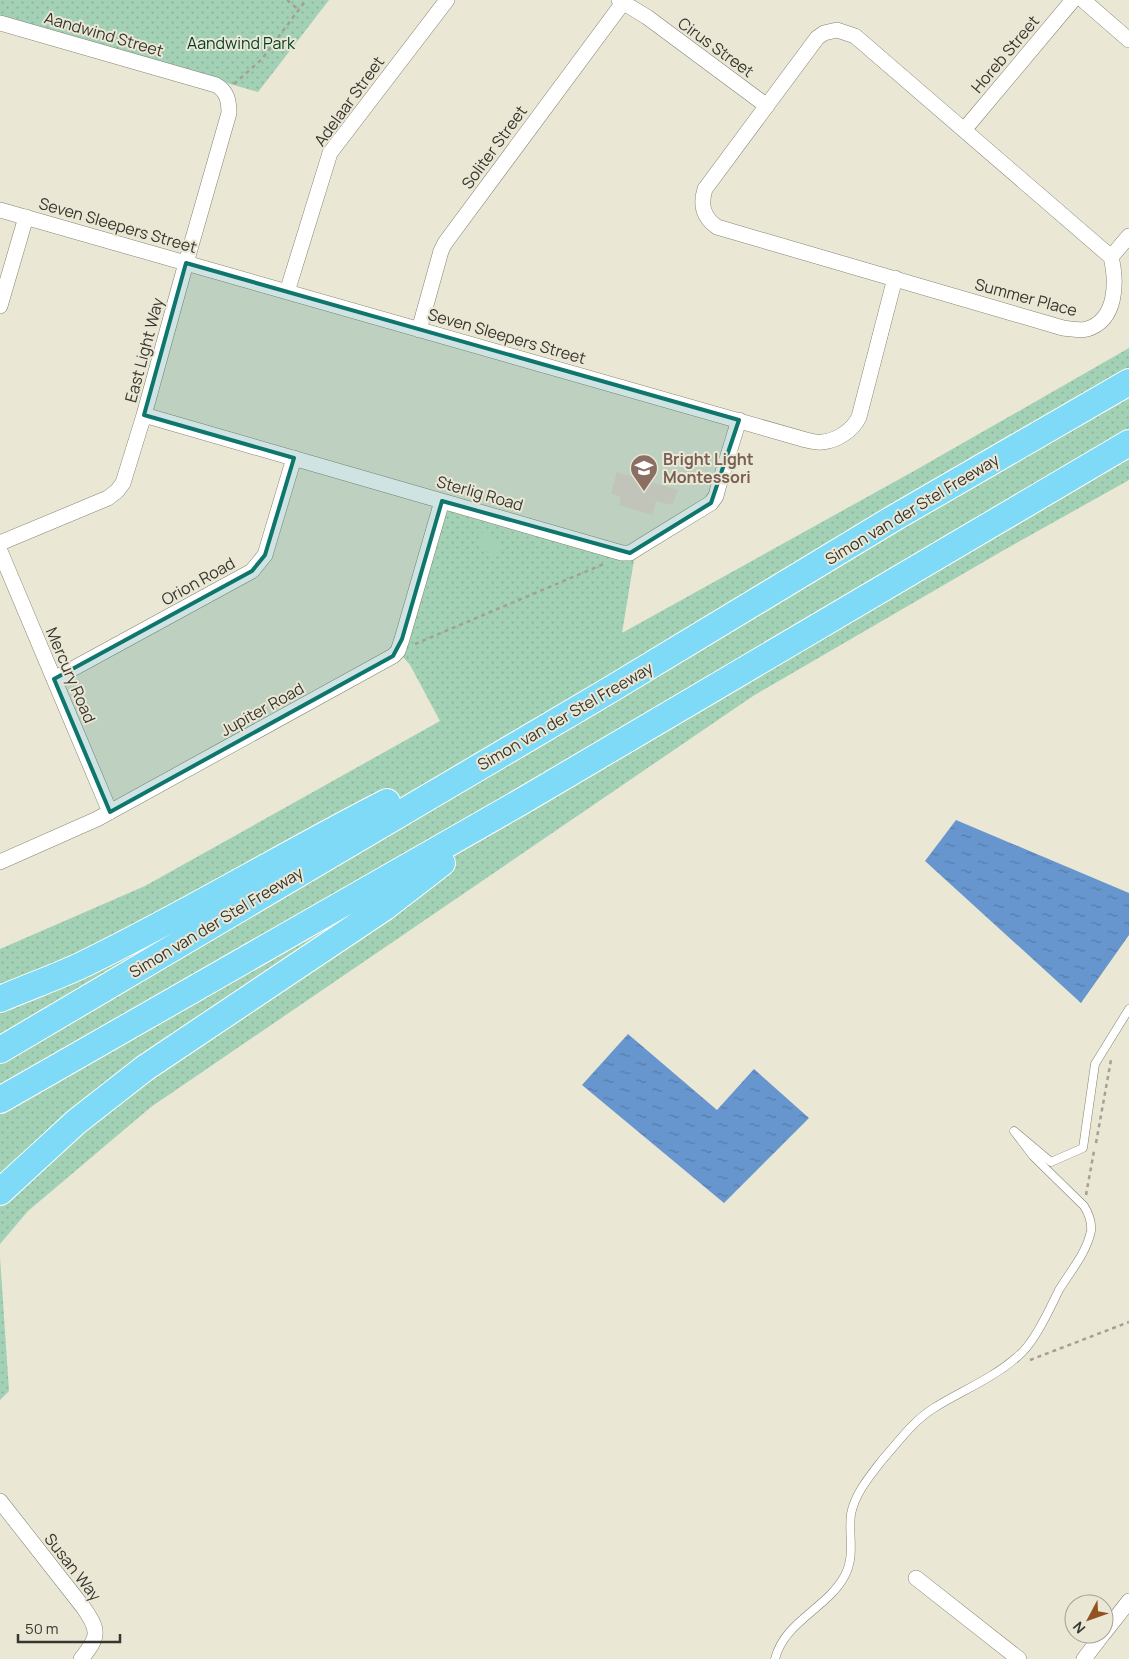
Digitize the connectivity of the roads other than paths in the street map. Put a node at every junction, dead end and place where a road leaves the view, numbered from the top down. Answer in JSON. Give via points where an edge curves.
{"nodes":[{"id":1,"x":447,"y":0,"type":"edge"},
{"id":2,"x":1073,"y":0,"type":"edge"},
{"id":3,"x":1083,"y":0,"type":"edge"},
{"id":4,"x":622,"y":1,"type":"edge"},
{"id":5,"x":0,"y":23,"type":"edge"},
{"id":6,"x":1129,"y":40,"type":"edge"},
{"id":7,"x":225,"y":92,"type":"joint"},
{"id":8,"x":767,"y":106,"type":"junction"},
{"id":9,"x":964,"y":130,"type":"junction"},
{"id":10,"x":0,"y":210,"type":"edge"},
{"id":11,"x":26,"y":217,"type":"junction"},
{"id":12,"x":1129,"y":236,"type":"edge"},
{"id":13,"x":1111,"y":257,"type":"junction"},
{"id":14,"x":186,"y":263,"type":"junction"},
{"id":15,"x":895,"y":278,"type":"junction"},
{"id":16,"x":287,"y":292,"type":"junction"},
{"id":17,"x":0,"y":306,"type":"edge"},
{"id":18,"x":419,"y":330,"type":"junction"},
{"id":19,"x":1129,"y":382,"type":"edge"},
{"id":20,"x":144,"y":415,"type":"junction"},
{"id":21,"x":739,"y":420,"type":"junction"},
{"id":22,"x":1129,"y":443,"type":"edge"},
{"id":23,"x":294,"y":458,"type":"junction"},
{"id":24,"x":442,"y":500,"type":"junction"},
{"id":25,"x":0,"y":543,"type":"edge"},
{"id":26,"x":0,"y":551,"type":"edge"},
{"id":27,"x":54,"y":679,"type":"junction"},
{"id":28,"x":518,"y":744,"type":"junction"},
{"id":29,"x":524,"y":800,"type":"junction"},
{"id":30,"x":110,"y":812,"type":"junction"},
{"id":31,"x":0,"y":862,"type":"edge"},
{"id":32,"x":0,"y":999,"type":"edge"},
{"id":33,"x":1129,"y":1009,"type":"edge"},
{"id":34,"x":0,"y":1050,"type":"edge"},
{"id":35,"x":0,"y":1100,"type":"edge"},
{"id":36,"x":0,"y":1192,"type":"edge"},
{"id":37,"x":0,"y":1501,"type":"edge"},
{"id":38,"x":916,"y":1578,"type":"dead end"},
{"id":39,"x":1129,"y":1602,"type":"edge"},
{"id":40,"x":1114,"y":1621,"type":"edge"},
{"id":41,"x":1096,"y":1644,"type":"edge"},
{"id":42,"x":81,"y":1659,"type":"edge"},
{"id":43,"x":775,"y":1659,"type":"edge"},
{"id":44,"x":1019,"y":1659,"type":"edge"},
{"id":45,"x":1084,"y":1659,"type":"edge"}],
"edges":[{"from":1,"to":16,"type":"street","name":"Adelaar Street","via":[[330,153]]},
{"from":2,"to":9,"type":"street","name":"Horeb Street"},
{"from":3,"to":6,"type":"street"},
{"from":4,"to":8,"type":"street","name":"Cirus Street"},
{"from":4,"to":18,"type":"street","name":"Soliter Street","via":[[445,243]]},
{"from":5,"to":7,"type":"street","name":"Aandwind Street","via":[[208,82]]},
{"from":7,"to":14,"type":"street","name":"East Light Way","via":[[229,113]]},
{"from":8,"to":9,"type":"street","name":"Summer Place","via":[[818,38],[837,30],[855,36]]},
{"from":8,"to":15,"type":"street","name":"Summer Place","via":[[705,189],[702,205],[709,222]]},
{"from":9,"to":13,"type":"street","name":"Summer Place"},
{"from":10,"to":11,"type":"street","name":"Seven Sleepers Street"},
{"from":11,"to":14,"type":"street","name":"Seven Sleepers Street"},
{"from":11,"to":17,"type":"street"},
{"from":12,"to":13,"type":"street"},
{"from":13,"to":15,"type":"street","name":"Summer Place","via":[[1115,272],[1114,293],[1108,312],[1100,323],[1079,330]]},
{"from":14,"to":16,"type":"street","name":"Seven Sleepers Street"},
{"from":14,"to":20,"type":"street","name":"East Light Way"},
{"from":15,"to":21,"type":"street","name":"Seven Sleepers Street","via":[[856,424],[834,439],[822,442]]},
{"from":16,"to":18,"type":"street","name":"Seven Sleepers Street"},
{"from":18,"to":21,"type":"street","name":"Seven Sleepers Street"},
{"from":19,"to":28,"type":"highway","name":"Simon van der Stel Freeway","via":[[894,518]]},
{"from":20,"to":23,"type":"street","name":"Sterlig Road"},
{"from":20,"to":25,"type":"street","name":"East Light Way","via":[[124,483],[117,491],[108,498]]},
{"from":21,"to":24,"type":"street","name":"Sterlig Road","via":[[716,496],[711,503],[630,553],[622,554]]},
{"from":22,"to":29,"type":"highway"},
{"from":23,"to":24,"type":"street","name":"Sterlig Road"},
{"from":23,"to":27,"type":"street","name":"Orion Road","via":[[265,555],[252,571]]},
{"from":24,"to":30,"type":"street","name":"Jupiter Road","via":[[398,652]]},
{"from":26,"to":27,"type":"street","name":"Mercury Road"},
{"from":27,"to":30,"type":"street","name":"Mercury Road"},
{"from":28,"to":32,"type":"highway","via":[[495,749],[468,761],[329,832],[139,936]]},
{"from":28,"to":34,"type":"highway","name":"Simon van der Stel Freeway"},
{"from":29,"to":35,"type":"highway"},
{"from":29,"to":36,"type":"highway","via":[[385,907],[145,1068],[76,1122]]},
{"from":30,"to":31,"type":"street","name":"Jupiter Road"},
{"from":33,"to":43,"type":"lane","via":[[1095,1064],[1083,1148],[1051,1162],[1014,1131],[1033,1156],[1084,1206],[1091,1220],[1086,1248],[1019,1356],[926,1414],[906,1433],[863,1486],[853,1506],[851,1560],[845,1576],[838,1588],[791,1630],[782,1641]]},
{"from":37,"to":42,"type":"street","name":"Susan Way","via":[[95,1626],[93,1643]]},
{"from":38,"to":44,"type":"street"},
{"from":39,"to":40,"type":"street"},
{"from":41,"to":45,"type":"street"}]}
